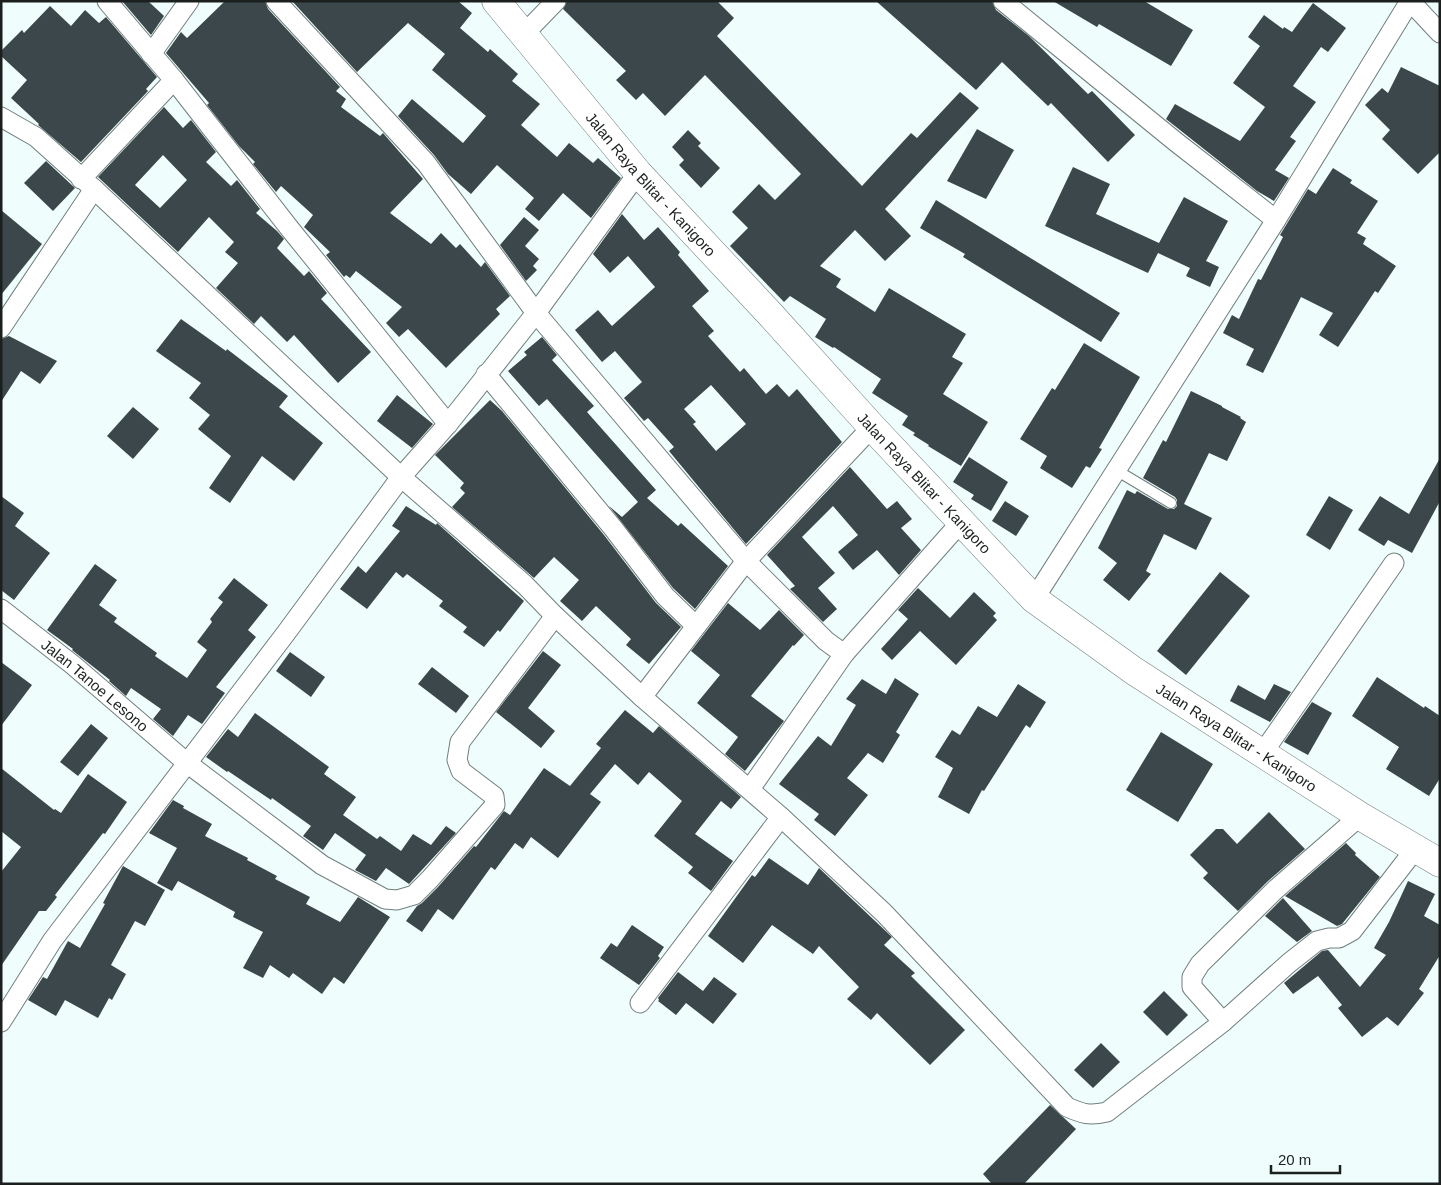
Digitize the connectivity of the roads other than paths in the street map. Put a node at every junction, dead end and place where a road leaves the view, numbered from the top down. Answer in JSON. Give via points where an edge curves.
{"nodes":[{"id":1,"x":107,"y":1,"type":"edge"},
{"id":2,"x":189,"y":1,"type":"edge"},
{"id":3,"x":276,"y":1,"type":"edge"},
{"id":4,"x":496,"y":1,"type":"edge"},
{"id":5,"x":556,"y":1,"type":"edge"},
{"id":6,"x":1003,"y":1,"type":"edge"},
{"id":7,"x":1410,"y":1,"type":"edge"},
{"id":8,"x":1440,"y":32,"type":"edge"},
{"id":9,"x":524,"y":34,"type":"junction"},
{"id":10,"x":152,"y":54,"type":"junction"},
{"id":11,"x":174,"y":80,"type":"junction"},
{"id":12,"x":1,"y":117,"type":"edge"},
{"id":13,"x":638,"y":173,"type":"junction"},
{"id":14,"x":88,"y":184,"type":"junction"},
{"id":15,"x":1276,"y":220,"type":"junction"},
{"id":16,"x":536,"y":313,"type":"junction"},
{"id":17,"x":1,"y":328,"type":"edge"},
{"id":18,"x":486,"y":374,"type":"junction"},
{"id":19,"x":448,"y":424,"type":"junction"},
{"id":20,"x":872,"y":427,"type":"junction"},
{"id":21,"x":1116,"y":470,"type":"junction"},
{"id":22,"x":401,"y":477,"type":"junction"},
{"id":23,"x":1170,"y":503,"type":"dead end"},
{"id":24,"x":961,"y":522,"type":"junction"},
{"id":25,"x":746,"y":561,"type":"junction"},
{"id":26,"x":1394,"y":563,"type":"dead end"},
{"id":27,"x":1034,"y":599,"type":"junction"},
{"id":28,"x":1,"y":609,"type":"edge"},
{"id":29,"x":555,"y":616,"type":"junction"},
{"id":30,"x":696,"y":626,"type":"junction"},
{"id":31,"x":844,"y":654,"type":"junction"},
{"id":32,"x":642,"y":697,"type":"junction"},
{"id":33,"x":1262,"y":754,"type":"junction"},
{"id":34,"x":187,"y":763,"type":"junction"},
{"id":35,"x":750,"y":789,"type":"junction"},
{"id":36,"x":1360,"y":816,"type":"junction"},
{"id":37,"x":781,"y":817,"type":"junction"},
{"id":38,"x":1416,"y":848,"type":"junction"},
{"id":39,"x":1440,"y":863,"type":"edge"},
{"id":40,"x":640,"y":1002,"type":"dead end"},
{"id":41,"x":1,"y":1022,"type":"edge"},
{"id":42,"x":1223,"y":1022,"type":"junction"}],
"edges":[{"from":1,"to":10,"type":"street"},
{"from":2,"to":10,"type":"street"},
{"from":3,"to":16,"type":"street","via":[[426,164]]},
{"from":4,"to":9,"type":"main road","name":"Jalan Raya Blitar - Kanigoro"},
{"from":5,"to":9,"type":"street"},
{"from":6,"to":15,"type":"street"},
{"from":7,"to":8,"type":"street"},
{"from":7,"to":15,"type":"street"},
{"from":9,"to":13,"type":"main road","name":"Jalan Raya Blitar - Kanigoro"},
{"from":10,"to":11,"type":"street"},
{"from":11,"to":14,"type":"street"},
{"from":11,"to":19,"type":"street"},
{"from":12,"to":14,"type":"street","via":[[36,137]]},
{"from":13,"to":16,"type":"street"},
{"from":13,"to":20,"type":"main road","name":"Jalan Raya Blitar - Kanigoro"},
{"from":14,"to":17,"type":"street"},
{"from":14,"to":22,"type":"street"},
{"from":15,"to":21,"type":"street"},
{"from":16,"to":18,"type":"street"},
{"from":16,"to":25,"type":"street"},
{"from":18,"to":19,"type":"street"},
{"from":18,"to":30,"type":"street","via":[[666,596]]},
{"from":19,"to":22,"type":"street"},
{"from":20,"to":24,"type":"main road","name":"Jalan Raya Blitar - Kanigoro"},
{"from":20,"to":25,"type":"street"},
{"from":21,"to":23,"type":"lane"},
{"from":21,"to":27,"type":"street"},
{"from":22,"to":29,"type":"street","via":[[525,585]]},
{"from":22,"to":34,"type":"street"},
{"from":24,"to":27,"type":"main road","name":"Jalan Raya Blitar - Kanigoro"},
{"from":24,"to":31,"type":"street"},
{"from":25,"to":30,"type":"street"},
{"from":25,"to":31,"type":"street","via":[[826,641]]},
{"from":26,"to":33,"type":"street"},
{"from":27,"to":33,"type":"main road","name":"Jalan Raya Blitar - Kanigoro","via":[[1134,671]]},
{"from":28,"to":34,"type":"street","name":"Jalan Tanoe Lesono","via":[[73,665]]},
{"from":29,"to":32,"type":"street"},
{"from":29,"to":34,"type":"street","name":"Jalan Tanoe Lesono","via":[[460,742],[457,760],[461,771],[494,796],[495,805],[430,879],[405,899],[386,899],[322,865]]},
{"from":30,"to":32,"type":"street"},
{"from":31,"to":35,"type":"street"},
{"from":32,"to":35,"type":"street"},
{"from":33,"to":36,"type":"main road","name":"Jalan Raya Blitar - Kanigoro"},
{"from":34,"to":41,"type":"street","via":[[52,941]]},
{"from":35,"to":37,"type":"street"},
{"from":36,"to":38,"type":"main road","name":"Jalan Raya Blitar - Kanigoro"},
{"from":36,"to":42,"type":"street","via":[[1276,889],[1200,964],[1192,977],[1192,987]]},
{"from":37,"to":40,"type":"street"},
{"from":37,"to":42,"type":"street","via":[[884,913],[1067,1107],[1084,1114],[1106,1112]]},
{"from":38,"to":39,"type":"main road","name":"Jalan Raya Blitar - Kanigoro"},
{"from":38,"to":42,"type":"street","via":[[1352,932],[1339,938],[1317,941]]}]}
